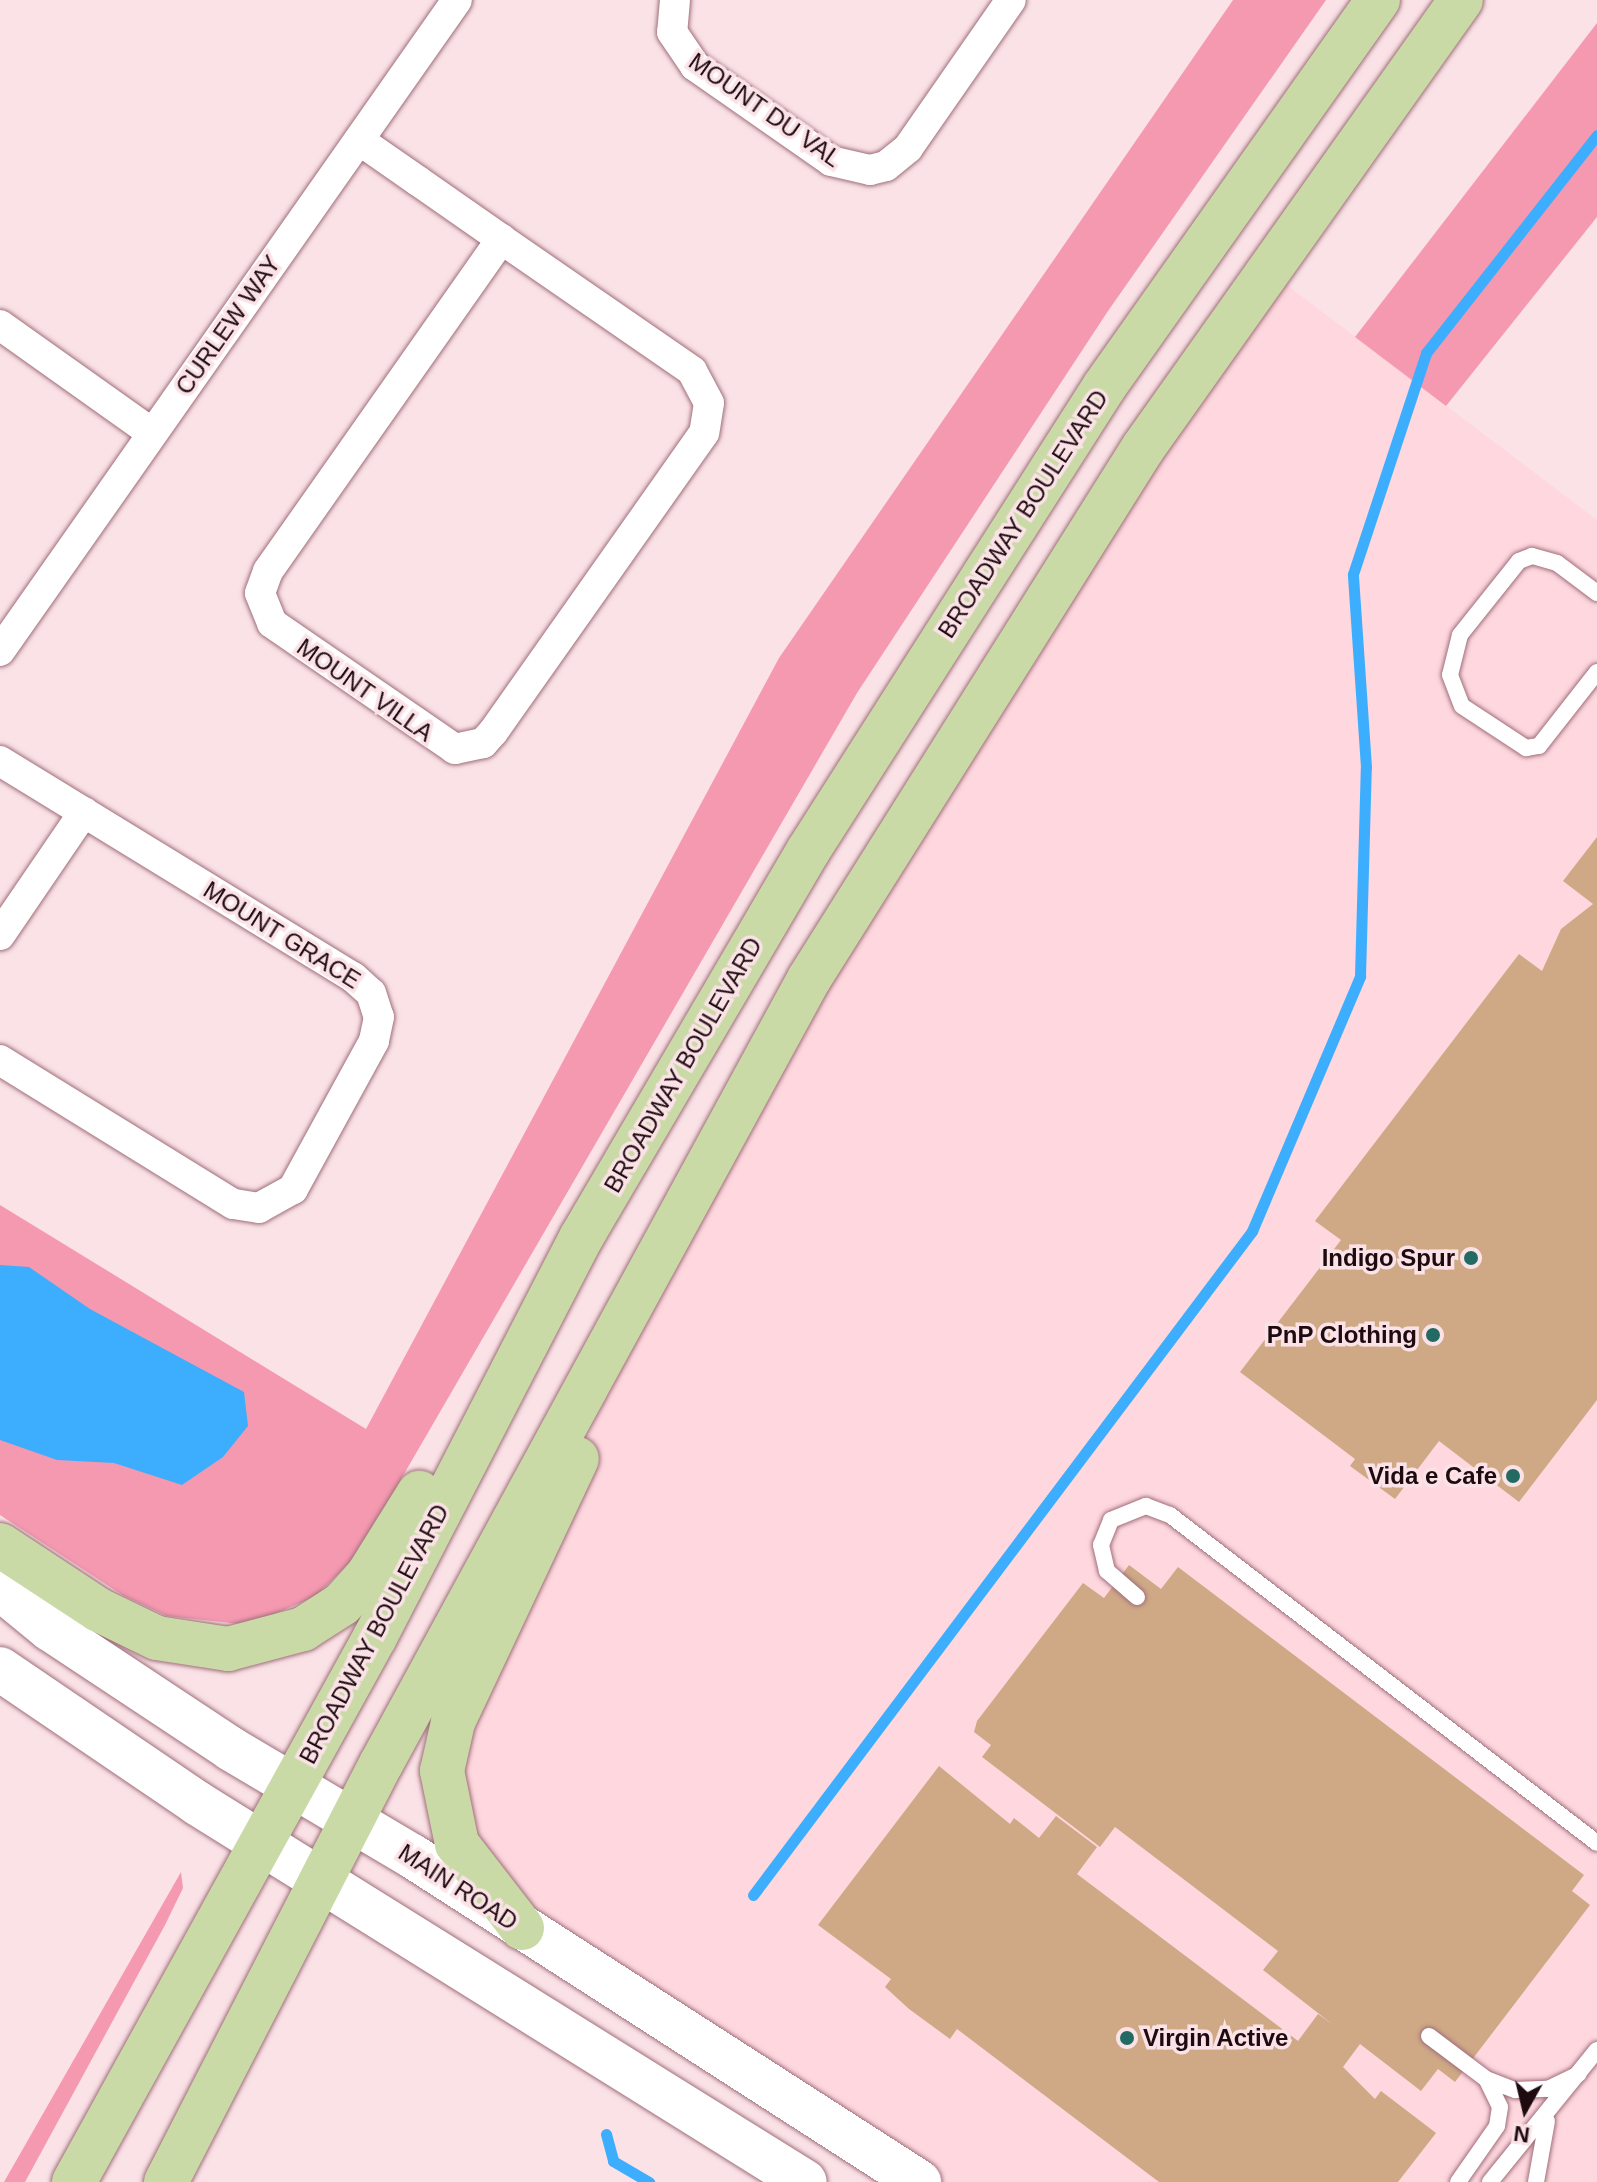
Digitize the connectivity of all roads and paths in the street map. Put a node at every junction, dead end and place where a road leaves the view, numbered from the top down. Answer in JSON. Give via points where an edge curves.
{"nodes":[{"id":1,"x":457,"y":0,"type":"edge"},
{"id":2,"x":675,"y":0,"type":"edge"},
{"id":3,"x":1011,"y":0,"type":"edge"},
{"id":4,"x":1378,"y":0,"type":"edge"},
{"id":5,"x":1461,"y":0,"type":"edge"},
{"id":6,"x":359,"y":140,"type":"junction"},
{"id":7,"x":501,"y":239,"type":"junction"},
{"id":8,"x":0,"y":325,"type":"edge"},
{"id":9,"x":152,"y":433,"type":"junction"},
{"id":10,"x":1597,"y":593,"type":"edge"},
{"id":11,"x":0,"y":651,"type":"edge"},
{"id":12,"x":1597,"y":672,"type":"edge"},
{"id":13,"x":0,"y":761,"type":"edge"},
{"id":14,"x":84,"y":812,"type":"junction"},
{"id":15,"x":0,"y":935,"type":"edge"},
{"id":16,"x":0,"y":1060,"type":"edge"},
{"id":17,"x":581,"y":1238,"type":"junction"},
{"id":18,"x":661,"y":1258,"type":"junction"},
{"id":19,"x":0,"y":1545,"type":"edge"},
{"id":20,"x":0,"y":1588,"type":"edge"},
{"id":21,"x":1137,"y":1597,"type":"dead end"},
{"id":22,"x":0,"y":1669,"type":"edge"},
{"id":23,"x":293,"y":1785,"type":"junction"},
{"id":24,"x":352,"y":1820,"type":"junction"},
{"id":25,"x":261,"y":1843,"type":"junction"},
{"id":26,"x":1597,"y":1843,"type":"edge"},
{"id":27,"x":321,"y":1880,"type":"junction"},
{"id":28,"x":522,"y":1928,"type":"junction"},
{"id":29,"x":1429,"y":2036,"type":"dead end"},
{"id":30,"x":1597,"y":2050,"type":"edge"},
{"id":31,"x":1579,"y":2074,"type":"junction"},
{"id":32,"x":1486,"y":2079,"type":"junction"},
{"id":33,"x":1550,"y":2112,"type":"junction"},
{"id":34,"x":74,"y":2182,"type":"edge"},
{"id":35,"x":166,"y":2182,"type":"edge"},
{"id":36,"x":805,"y":2182,"type":"edge"},
{"id":37,"x":919,"y":2182,"type":"edge"},
{"id":38,"x":1458,"y":2182,"type":"edge"},
{"id":39,"x":1490,"y":2182,"type":"edge"},
{"id":40,"x":1536,"y":2182,"type":"edge"}],
"edges":[{"from":1,"to":6,"type":"street","name":"CURLEW WAY"},
{"from":2,"to":3,"type":"street","name":"MOUNT DU VAL","via":[[672,32],[695,66],[831,161],[870,170],[886,166],[908,148]]},
{"from":4,"to":17,"type":"main road","name":"BROADWAY BOULEVARD","via":[[1104,387],[808,851]]},
{"from":5,"to":18,"type":"main road","via":[[1143,448],[809,979]]},
{"from":6,"to":7,"type":"street","name":"MOUNT VILLA"},
{"from":6,"to":9,"type":"street","name":"CURLEW WAY"},
{"from":7,"to":7,"type":"street","name":"MOUNT VILLA","via":[[692,371],[706,391],[709,418],[493,732],[483,743],[455,749],[272,623],[260,593],[268,571]]},
{"from":8,"to":9,"type":"street"},
{"from":9,"to":11,"type":"street","name":"CURLEW WAY"},
{"from":10,"to":12,"type":"lane","via":[[1557,563],[1532,556],[1519,561],[1460,635],[1450,675],[1462,706],[1526,748],[1539,746]]},
{"from":13,"to":14,"type":"street","name":"MOUNT GRACE"},
{"from":14,"to":15,"type":"street"},
{"from":14,"to":16,"type":"street","name":"MOUNT GRACE","via":[[363,984],[376,1004],[378,1029],[293,1189],[259,1208],[233,1204]]},
{"from":17,"to":19,"type":"main road","via":[[462,1417],[368,1575],[342,1604],[303,1629],[228,1649],[157,1638],[99,1610]]},
{"from":17,"to":23,"type":"main road","name":"BROADWAY BOULEVARD"},
{"from":18,"to":24,"type":"main road"},
{"from":18,"to":28,"type":"main road","via":[[552,1519],[445,1748],[445,1802],[457,1844]]},
{"from":20,"to":23,"type":"main road","name":"MAIN ROAD","via":[[50,1629]]},
{"from":21,"to":26,"type":"lane","via":[[1107,1571],[1101,1545],[1111,1520],[1146,1506],[1170,1515]]},
{"from":22,"to":25,"type":"main road"},
{"from":23,"to":24,"type":"main road","name":"MAIN ROAD"},
{"from":23,"to":25,"type":"main road","name":"BROADWAY BOULEVARD"},
{"from":24,"to":27,"type":"main road"},
{"from":24,"to":28,"type":"main road","name":"MAIN ROAD"},
{"from":25,"to":27,"type":"main road"},
{"from":25,"to":34,"type":"main road","name":"BROADWAY BOULEVARD"},
{"from":27,"to":35,"type":"main road"},
{"from":27,"to":36,"type":"main road"},
{"from":28,"to":37,"type":"main road","name":"MAIN ROAD"},
{"from":29,"to":32,"type":"lane"},
{"from":30,"to":31,"type":"lane"},
{"from":31,"to":32,"type":"lane","via":[[1532,2092]]},
{"from":31,"to":33,"type":"lane"},
{"from":32,"to":38,"type":"lane","via":[[1500,2107],[1497,2126]]},
{"from":33,"to":39,"type":"lane"},
{"from":33,"to":40,"type":"lane"}]}
